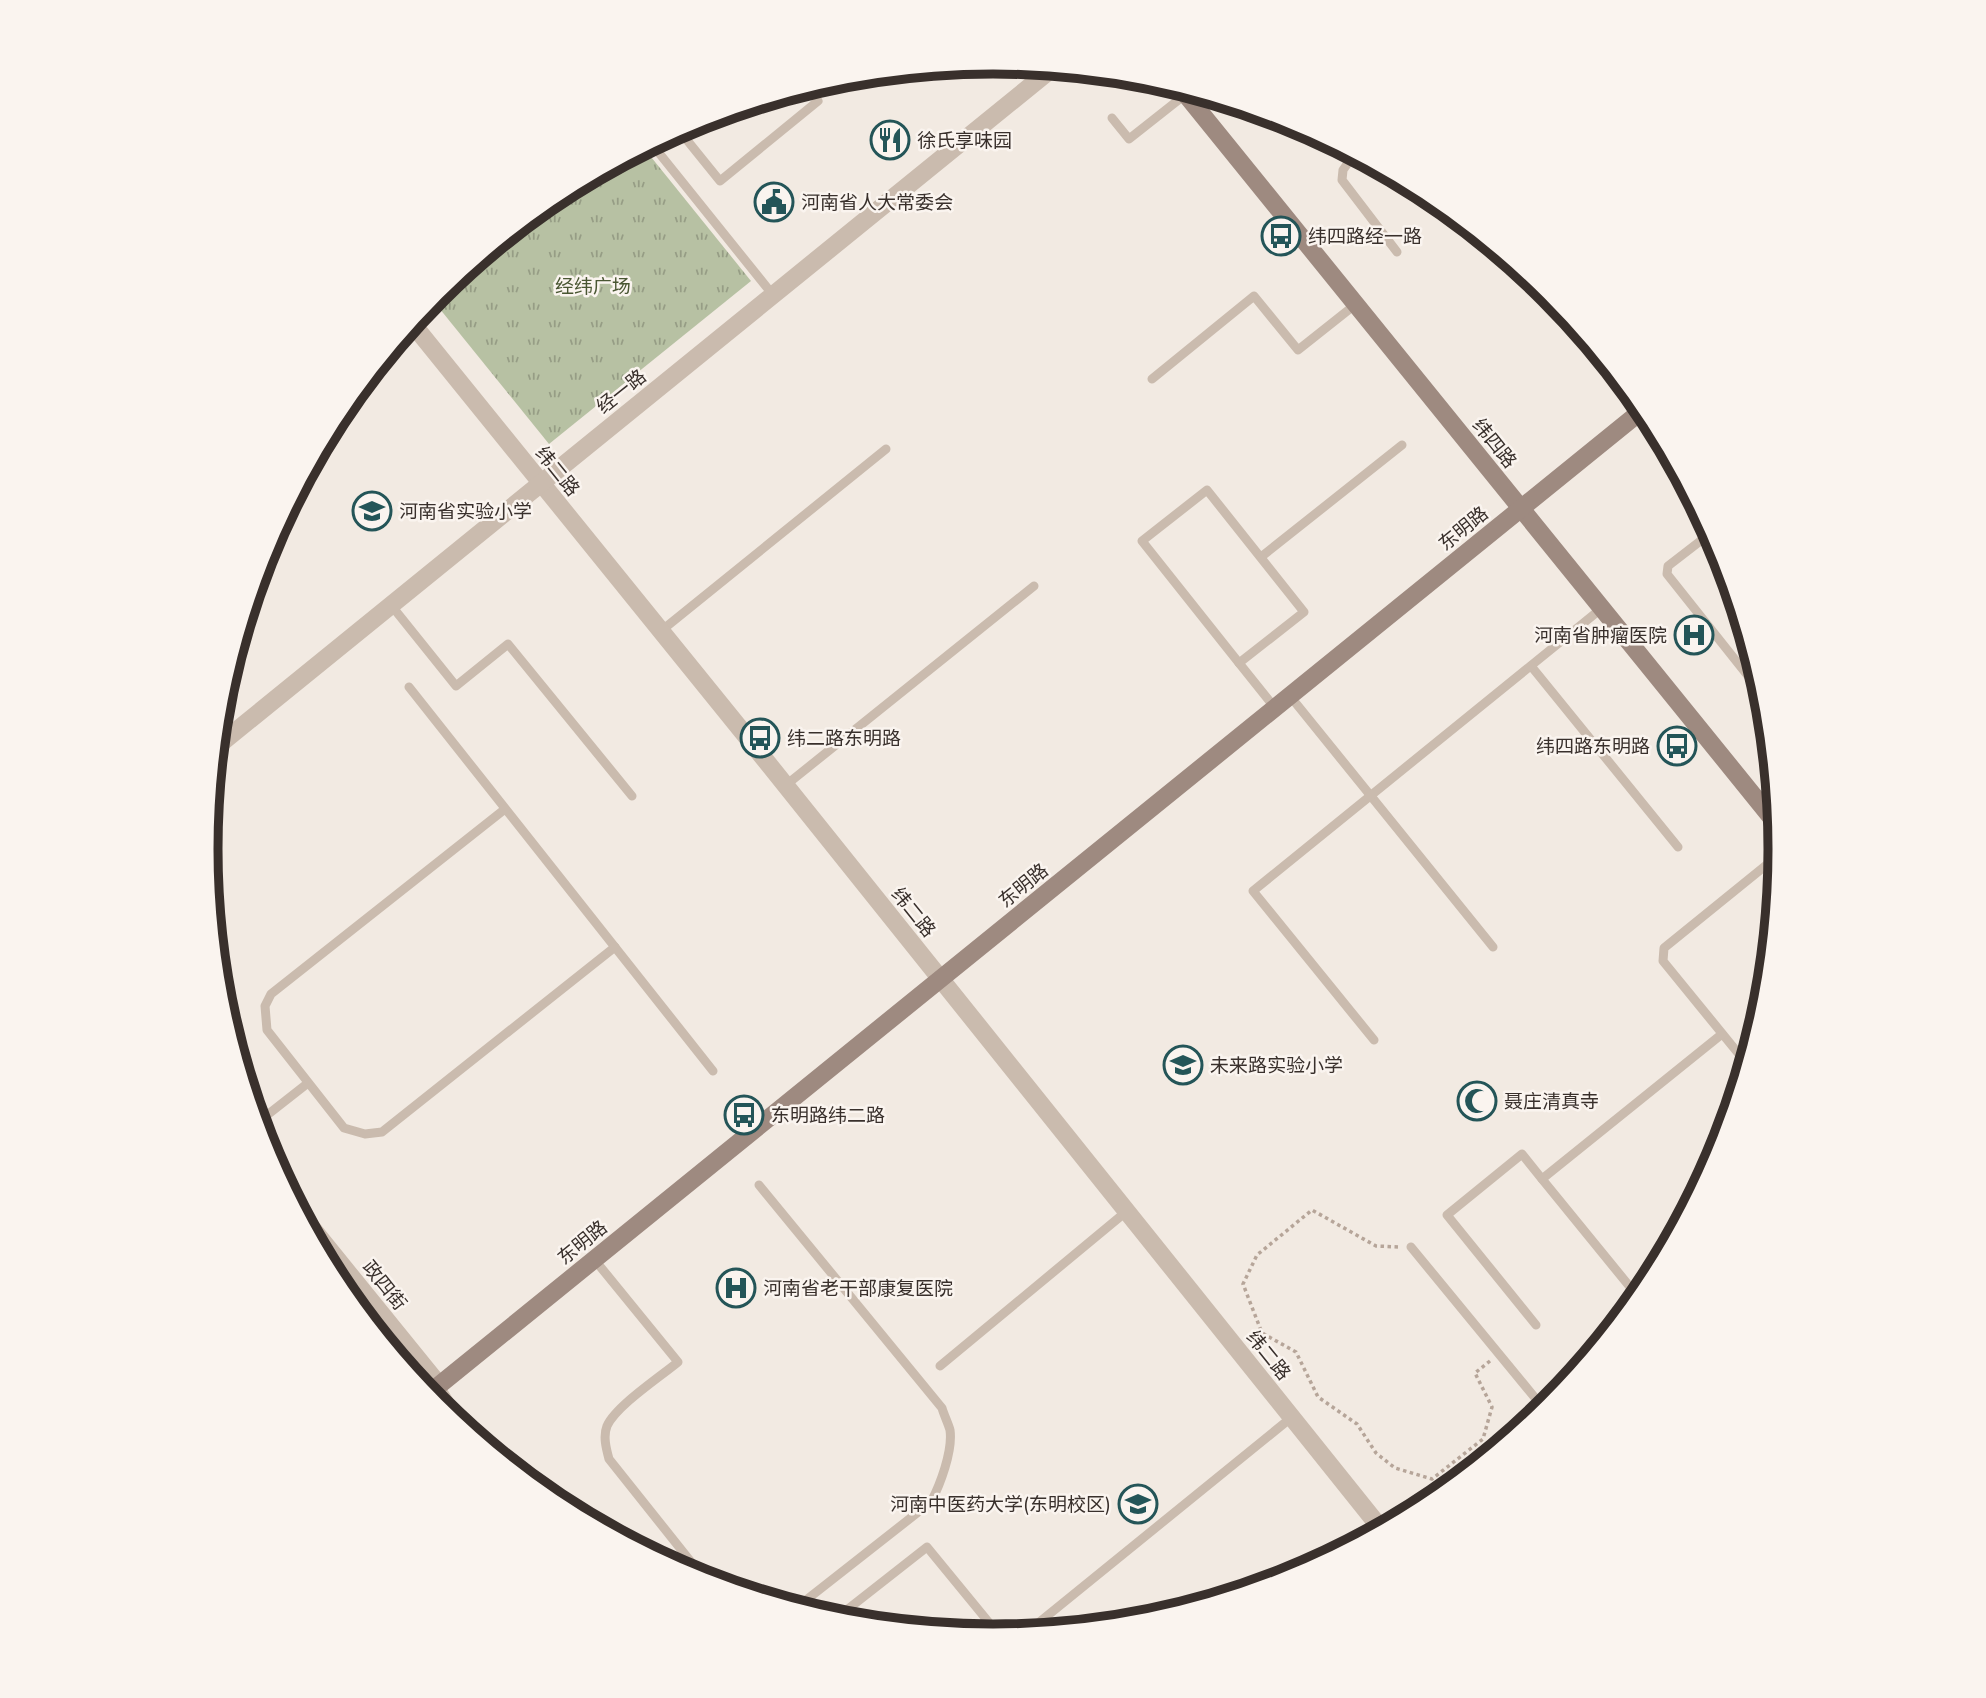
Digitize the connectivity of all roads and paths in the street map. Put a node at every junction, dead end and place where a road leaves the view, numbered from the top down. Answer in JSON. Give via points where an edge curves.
{"nodes":[{"id":1,"x":1034,"y":75,"type":"edge"},
{"id":2,"x":1044,"y":75,"type":"edge"},
{"id":3,"x":1038,"y":80,"type":"junction"},
{"id":4,"x":813,"y":95,"type":"edge"},
{"id":5,"x":1176,"y":96,"type":"edge"},
{"id":6,"x":1189,"y":99,"type":"edge"},
{"id":7,"x":1112,"y":118,"type":"dead end"},
{"id":8,"x":685,"y":138,"type":"edge"},
{"id":9,"x":657,"y":150,"type":"edge"},
{"id":10,"x":1349,"y":160,"type":"edge"},
{"id":11,"x":1397,"y":252,"type":"dead end"},
{"id":12,"x":774,"y":295,"type":"junction"},
{"id":13,"x":1356,"y":304,"type":"junction"},
{"id":14,"x":417,"y":331,"type":"edge"},
{"id":15,"x":1152,"y":379,"type":"dead end"},
{"id":16,"x":1636,"y":415,"type":"edge"},
{"id":17,"x":1402,"y":445,"type":"dead end"},
{"id":18,"x":886,"y":449,"type":"dead end"},
{"id":19,"x":541,"y":483,"type":"junction"},
{"id":20,"x":1521,"y":508,"type":"junction"},
{"id":21,"x":1703,"y":539,"type":"edge"},
{"id":22,"x":1261,"y":558,"type":"junction"},
{"id":23,"x":1034,"y":586,"type":"dead end"},
{"id":24,"x":391,"y":605,"type":"junction"},
{"id":25,"x":1602,"y":608,"type":"junction"},
{"id":26,"x":661,"y":631,"type":"junction"},
{"id":27,"x":1239,"y":663,"type":"junction"},
{"id":28,"x":1531,"y":666,"type":"junction"},
{"id":29,"x":1749,"y":676,"type":"edge"},
{"id":30,"x":409,"y":687,"type":"dead end"},
{"id":31,"x":1290,"y":696,"type":"junction"},
{"id":32,"x":1275,"y":708,"type":"junction"},
{"id":33,"x":225,"y":740,"type":"edge"},
{"id":34,"x":786,"y":785,"type":"junction"},
{"id":35,"x":632,"y":796,"type":"dead end"},
{"id":36,"x":1371,"y":796,"type":"junction"},
{"id":37,"x":505,"y":808,"type":"junction"},
{"id":38,"x":1768,"y":813,"type":"edge"},
{"id":39,"x":1678,"y":847,"type":"dead end"},
{"id":40,"x":1768,"y":863,"type":"edge"},
{"id":41,"x":615,"y":947,"type":"junction"},
{"id":42,"x":1493,"y":947,"type":"dead end"},
{"id":43,"x":941,"y":979,"type":"junction"},
{"id":44,"x":1722,"y":1034,"type":"junction"},
{"id":45,"x":1374,"y":1040,"type":"dead end"},
{"id":46,"x":1740,"y":1056,"type":"edge"},
{"id":47,"x":713,"y":1071,"type":"dead end"},
{"id":48,"x":308,"y":1083,"type":"junction"},
{"id":49,"x":266,"y":1116,"type":"edge"},
{"id":50,"x":1542,"y":1180,"type":"junction"},
{"id":51,"x":759,"y":1185,"type":"dead end"},
{"id":52,"x":1127,"y":1212,"type":"junction"},
{"id":53,"x":1411,"y":1247,"type":"joint"},
{"id":54,"x":594,"y":1259,"type":"junction"},
{"id":55,"x":1632,"y":1289,"type":"edge"},
{"id":56,"x":1536,"y":1325,"type":"dead end"},
{"id":57,"x":1498,"y":1354,"type":"junction"},
{"id":58,"x":940,"y":1366,"type":"dead end"},
{"id":59,"x":436,"y":1388,"type":"edge"},
{"id":60,"x":1537,"y":1401,"type":"edge"},
{"id":61,"x":1292,"y":1417,"type":"junction"},
{"id":62,"x":1377,"y":1523,"type":"edge"},
{"id":63,"x":693,"y":1564,"type":"edge"},
{"id":64,"x":805,"y":1601,"type":"edge"},
{"id":65,"x":846,"y":1611,"type":"edge"},
{"id":66,"x":1039,"y":1623,"type":"edge"},
{"id":67,"x":990,"y":1624,"type":"edge"}],
"edges":[{"from":1,"to":3,"type":"lane"},
{"from":2,"to":3,"type":"street","name":"经一路"},
{"from":3,"to":12,"type":"street","name":"经一路"},
{"from":4,"to":8,"type":"lane","via":[[818,101],[720,181]]},
{"from":5,"to":7,"type":"lane","via":[[1129,139]]},
{"from":6,"to":13,"type":"street","name":"纬四路"},
{"from":9,"to":12,"type":"lane"},
{"from":10,"to":11,"type":"lane","via":[[1342,180]]},
{"from":12,"to":19,"type":"street","name":"经一路"},
{"from":13,"to":15,"type":"lane","via":[[1298,350],[1254,296]]},
{"from":13,"to":20,"type":"street","name":"纬四路"},
{"from":14,"to":19,"type":"street","name":"纬二路"},
{"from":16,"to":20,"type":"street","name":"东明路"},
{"from":17,"to":22,"type":"lane"},
{"from":18,"to":26,"type":"lane"},
{"from":19,"to":24,"type":"street","name":"经一路"},
{"from":19,"to":26,"type":"street","name":"纬二路"},
{"from":20,"to":25,"type":"street","name":"纬四路"},
{"from":20,"to":31,"type":"street","name":"东明路"},
{"from":21,"to":29,"type":"lane","via":[[1668,566],[1667,574]]},
{"from":22,"to":27,"type":"lane","via":[[1304,612]]},
{"from":22,"to":27,"type":"lane","via":[[1207,490],[1142,541]]},
{"from":23,"to":34,"type":"lane"},
{"from":24,"to":33,"type":"street","name":"经一路"},
{"from":24,"to":35,"type":"lane","via":[[456,686],[508,643]]},
{"from":25,"to":28,"type":"lane"},
{"from":25,"to":38,"type":"street","name":"纬四路"},
{"from":26,"to":34,"type":"street","name":"纬二路"},
{"from":27,"to":32,"type":"lane"},
{"from":28,"to":36,"type":"lane"},
{"from":28,"to":39,"type":"lane"},
{"from":30,"to":37,"type":"lane"},
{"from":31,"to":32,"type":"street","name":"东明路"},
{"from":31,"to":36,"type":"lane"},
{"from":32,"to":43,"type":"street","name":"东明路"},
{"from":34,"to":43,"type":"street","name":"纬二路"},
{"from":36,"to":42,"type":"lane"},
{"from":36,"to":45,"type":"lane","via":[[1253,891]]},
{"from":37,"to":41,"type":"lane"},
{"from":37,"to":48,"type":"lane","via":[[271,994],[265,1006],[267,1030]]},
{"from":40,"to":44,"type":"lane","via":[[1664,948],[1663,961]]},
{"from":41,"to":47,"type":"lane"},
{"from":41,"to":48,"type":"lane","via":[[382,1132],[365,1134],[344,1128]]},
{"from":43,"to":52,"type":"street","name":"纬二路"},
{"from":43,"to":54,"type":"street","name":"东明路"},
{"from":44,"to":46,"type":"lane"},
{"from":44,"to":50,"type":"lane"},
{"from":48,"to":49,"type":"lane"},
{"from":50,"to":55,"type":"lane"},
{"from":50,"to":56,"type":"lane","via":[[1522,1154],[1447,1215]]},
{"from":51,"to":64,"type":"lane","via":[[942,1408],[950,1432],[939,1488],[930,1502]]},
{"from":52,"to":58,"type":"lane"},
{"from":52,"to":61,"type":"street","name":"纬二路"},
{"from":53,"to":57,"type":"lane"},
{"from":53,"to":57,"type":"path","via":[[1376,1247],[1312,1210],[1257,1255],[1243,1284],[1262,1333],[1296,1352],[1318,1397],[1357,1424],[1376,1453],[1395,1468],[1432,1479],[1483,1439],[1492,1407],[1475,1373]]},
{"from":54,"to":59,"type":"street","name":"东明路"},
{"from":54,"to":63,"type":"lane","via":[[678,1362],[616,1413],[605,1439],[609,1459]]},
{"from":57,"to":60,"type":"lane"},
{"from":61,"to":62,"type":"street","name":"纬二路"},
{"from":61,"to":66,"type":"lane"},
{"from":65,"to":67,"type":"lane","via":[[927,1547]]}]}
